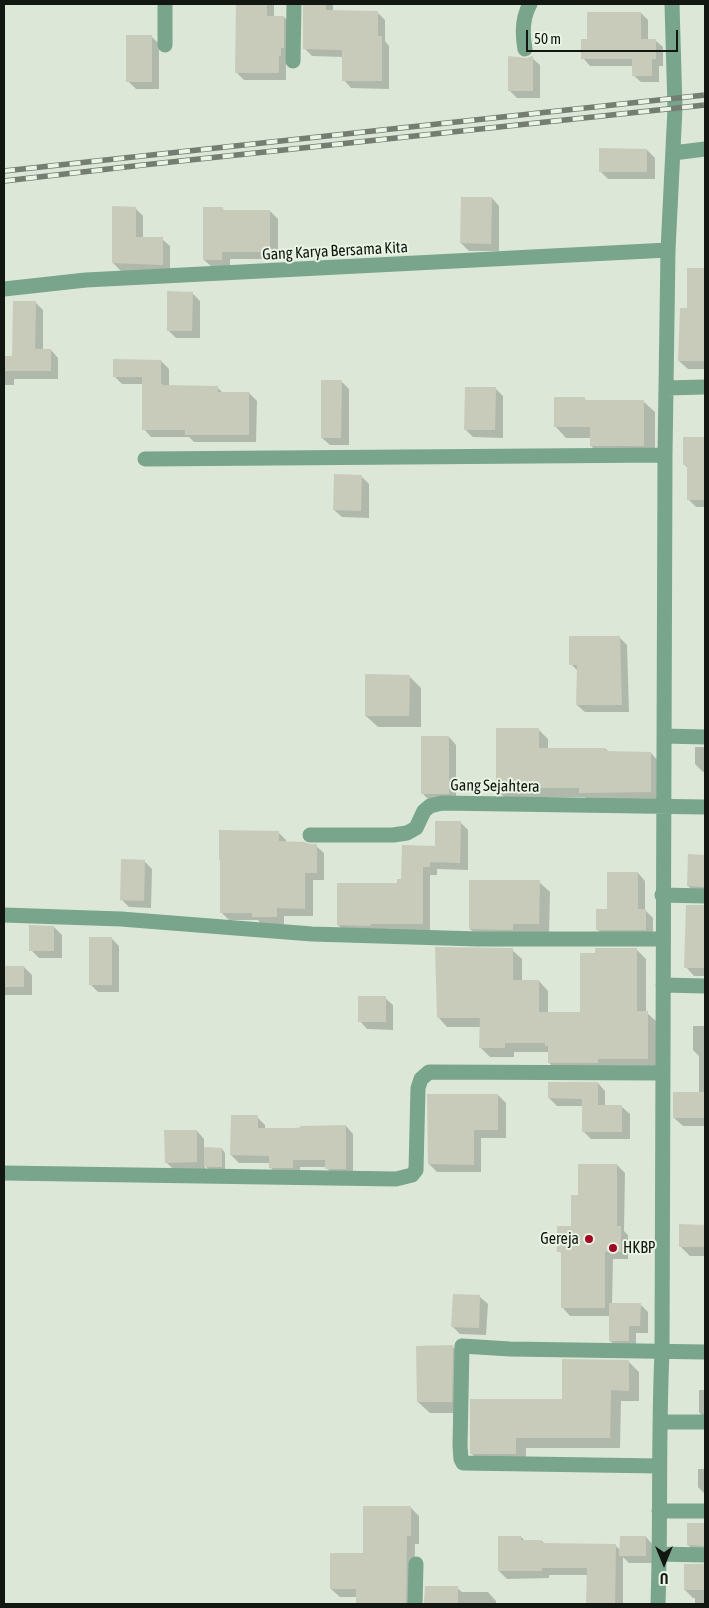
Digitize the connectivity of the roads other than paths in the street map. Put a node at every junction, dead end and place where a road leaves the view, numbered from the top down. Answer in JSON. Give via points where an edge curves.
{"nodes":[{"id":1,"x":165,"y":4,"type":"edge"},
{"id":2,"x":294,"y":4,"type":"edge"},
{"id":3,"x":530,"y":4,"type":"edge"},
{"id":4,"x":672,"y":4,"type":"edge"},
{"id":5,"x":165,"y":45,"type":"dead end"},
{"id":6,"x":525,"y":49,"type":"dead end"},
{"id":7,"x":293,"y":61,"type":"dead end"},
{"id":8,"x":705,"y":149,"type":"edge"},
{"id":9,"x":673,"y":152,"type":"junction"},
{"id":10,"x":668,"y":250,"type":"junction"},
{"id":11,"x":4,"y":289,"type":"edge"},
{"id":12,"x":705,"y":387,"type":"edge"},
{"id":13,"x":666,"y":388,"type":"junction"},
{"id":14,"x":665,"y":455,"type":"junction"},
{"id":15,"x":145,"y":459,"type":"dead end"},
{"id":16,"x":664,"y":736,"type":"junction"},
{"id":17,"x":705,"y":737,"type":"edge"},
{"id":18,"x":663,"y":806,"type":"junction"},
{"id":19,"x":705,"y":807,"type":"edge"},
{"id":20,"x":310,"y":835,"type":"dead end"},
{"id":21,"x":662,"y":895,"type":"junction"},
{"id":22,"x":705,"y":896,"type":"edge"},
{"id":23,"x":4,"y":915,"type":"edge"},
{"id":24,"x":662,"y":939,"type":"junction"},
{"id":25,"x":663,"y":985,"type":"junction"},
{"id":26,"x":705,"y":986,"type":"edge"},
{"id":27,"x":663,"y":1073,"type":"junction"},
{"id":28,"x":4,"y":1173,"type":"edge"},
{"id":29,"x":705,"y":1352,"type":"edge"},
{"id":30,"x":662,"y":1353,"type":"junction"},
{"id":31,"x":660,"y":1422,"type":"junction"},
{"id":32,"x":705,"y":1422,"type":"edge"},
{"id":33,"x":659,"y":1466,"type":"junction"},
{"id":34,"x":659,"y":1511,"type":"junction"},
{"id":35,"x":705,"y":1511,"type":"edge"},
{"id":36,"x":659,"y":1554,"type":"junction"},
{"id":37,"x":705,"y":1555,"type":"edge"},
{"id":38,"x":416,"y":1564,"type":"dead end"},
{"id":39,"x":415,"y":1604,"type":"edge"},
{"id":40,"x":658,"y":1604,"type":"edge"}],
"edges":[{"from":1,"to":5,"type":"street"},
{"from":2,"to":7,"type":"street"},
{"from":3,"to":6,"type":"street","via":[[524,17],[522,37]]},
{"from":4,"to":9,"type":"street"},
{"from":8,"to":9,"type":"street"},
{"from":9,"to":10,"type":"street"},
{"from":10,"to":11,"type":"street","name":"Gang Karya Bersama Kita","via":[[86,280]]},
{"from":10,"to":13,"type":"street"},
{"from":12,"to":13,"type":"street"},
{"from":13,"to":14,"type":"street"},
{"from":14,"to":15,"type":"street"},
{"from":14,"to":16,"type":"street"},
{"from":16,"to":17,"type":"street"},
{"from":16,"to":18,"type":"street"},
{"from":18,"to":19,"type":"street","name":"Gang Sejahtera"},
{"from":18,"to":20,"type":"street","name":"Gang Sejahtera","via":[[442,803],[424,811],[416,828],[407,833]]},
{"from":18,"to":21,"type":"street"},
{"from":21,"to":22,"type":"street"},
{"from":21,"to":24,"type":"street"},
{"from":23,"to":24,"type":"street","via":[[121,919],[322,934],[478,939]]},
{"from":24,"to":25,"type":"street"},
{"from":25,"to":26,"type":"street"},
{"from":25,"to":27,"type":"street"},
{"from":27,"to":28,"type":"street","via":[[429,1072],[421,1079],[418,1088],[416,1170],[412,1175],[396,1179]]},
{"from":27,"to":30,"type":"street"},
{"from":29,"to":30,"type":"street"},
{"from":30,"to":31,"type":"street"},
{"from":30,"to":33,"type":"street","via":[[462,1346],[460,1446],[463,1462]]},
{"from":31,"to":32,"type":"street"},
{"from":31,"to":33,"type":"street"},
{"from":33,"to":34,"type":"street"},
{"from":34,"to":35,"type":"street"},
{"from":34,"to":36,"type":"street"},
{"from":36,"to":37,"type":"street"},
{"from":36,"to":40,"type":"street"},
{"from":38,"to":39,"type":"street"}]}
